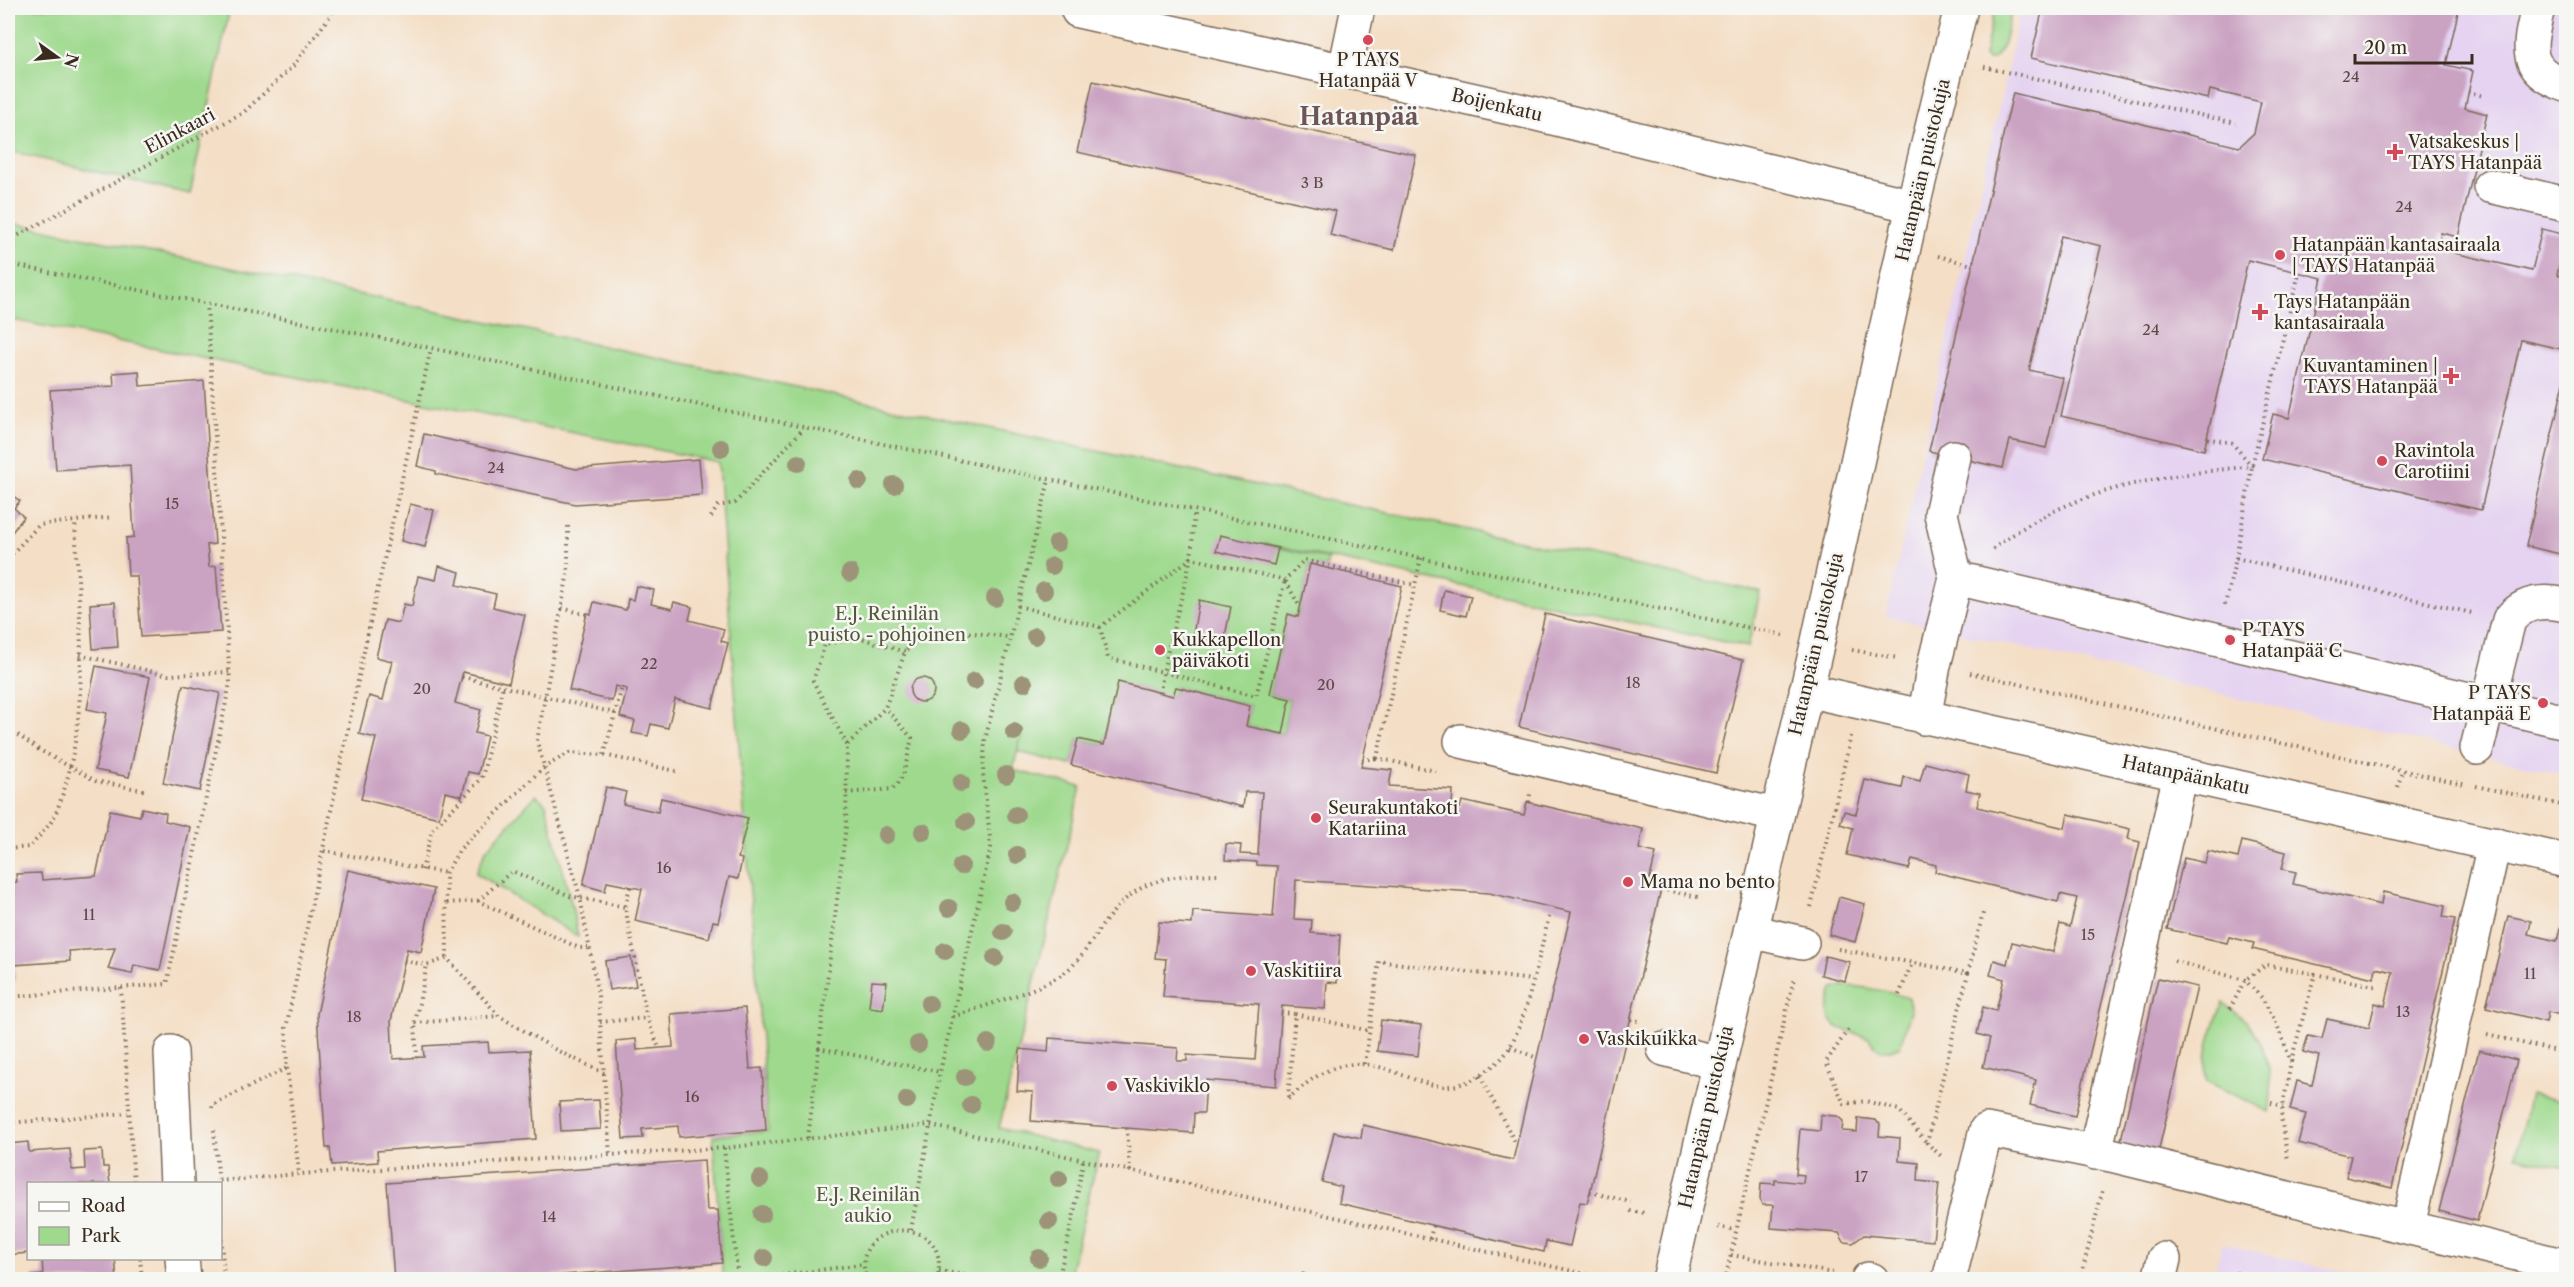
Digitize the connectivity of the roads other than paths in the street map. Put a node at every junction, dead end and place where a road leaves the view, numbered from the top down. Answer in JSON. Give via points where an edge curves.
{"nodes":[{"id":1,"x":1358,"y":8,"type":"edge"},
{"id":2,"x":1960,"y":8,"type":"edge"},
{"id":3,"x":2538,"y":8,"type":"edge"},
{"id":4,"x":1078,"y":11,"type":"dead end"},
{"id":5,"x":1145,"y":16,"type":"edge"},
{"id":6,"x":1345,"y":70,"type":"junction"},
{"id":7,"x":2566,"y":85,"type":"edge"},
{"id":8,"x":2490,"y":186,"type":"dead end"},
{"id":9,"x":2566,"y":204,"type":"edge"},
{"id":10,"x":1913,"y":206,"type":"junction"},
{"id":11,"x":1954,"y":457,"type":"dead end"},
{"id":12,"x":1956,"y":578,"type":"junction"},
{"id":13,"x":2566,"y":605,"type":"edge"},
{"id":14,"x":1806,"y":690,"type":"junction"},
{"id":15,"x":2487,"y":704,"type":"junction"},
{"id":16,"x":1924,"y":718,"type":"junction"},
{"id":17,"x":2566,"y":722,"type":"edge"},
{"id":18,"x":1461,"y":741,"type":"dead end"},
{"id":19,"x":2477,"y":748,"type":"dead end"},
{"id":20,"x":2180,"y":774,"type":"junction"},
{"id":21,"x":1776,"y":815,"type":"junction"},
{"id":22,"x":2494,"y":844,"type":"junction"},
{"id":23,"x":2566,"y":861,"type":"edge"},
{"id":24,"x":1750,"y":931,"type":"junction"},
{"id":25,"x":1802,"y":943,"type":"road end"},
{"id":26,"x":1664,"y":1049,"type":"dead end"},
{"id":27,"x":171,"y":1052,"type":"dead end"},
{"id":28,"x":1718,"y":1063,"type":"junction"},
{"id":29,"x":2095,"y":1153,"type":"junction"},
{"id":30,"x":177,"y":1182,"type":"edge"},
{"id":31,"x":2408,"y":1226,"type":"junction"},
{"id":32,"x":182,"y":1260,"type":"edge"},
{"id":33,"x":2566,"y":1266,"type":"edge"},
{"id":34,"x":184,"y":1280,"type":"edge"},
{"id":35,"x":1669,"y":1280,"type":"edge"},
{"id":36,"x":1949,"y":1280,"type":"edge"}],
"edges":[{"from":1,"to":6,"type":"street"},
{"from":2,"to":10,"type":"street","name":"Hatanpään puistokuja"},
{"from":3,"to":7,"type":"street","via":[[2530,41],[2532,60],[2548,77]]},
{"from":4,"to":5,"type":"street","name":"Boijenkatu"},
{"from":5,"to":6,"type":"street","name":"Boijenkatu"},
{"from":6,"to":10,"type":"street","name":"Boijenkatu"},
{"from":8,"to":9,"type":"street"},
{"from":10,"to":14,"type":"street","name":"Hatanpään puistokuja"},
{"from":11,"to":12,"type":"street","via":[[1941,514]]},
{"from":12,"to":15,"type":"street"},
{"from":12,"to":16,"type":"street"},
{"from":13,"to":15,"type":"street","via":[[2538,602],[2524,607],[2509,620]]},
{"from":14,"to":16,"type":"street","name":"Hatanpäänkatu"},
{"from":14,"to":21,"type":"street","name":"Hatanpään puistokuja"},
{"from":15,"to":17,"type":"street"},
{"from":15,"to":19,"type":"street"},
{"from":16,"to":20,"type":"street","name":"Hatanpäänkatu"},
{"from":18,"to":21,"type":"street"},
{"from":20,"to":22,"type":"street","name":"Hatanpäänkatu"},
{"from":20,"to":29,"type":"street"},
{"from":21,"to":24,"type":"street","name":"Hatanpään puistokuja"},
{"from":22,"to":23,"type":"street","name":"Hatanpäänkatu"},
{"from":22,"to":31,"type":"street"},
{"from":24,"to":25,"type":"street"},
{"from":24,"to":28,"type":"street","name":"Hatanpään puistokuja"},
{"from":26,"to":28,"type":"street"},
{"from":27,"to":30,"type":"street"},
{"from":28,"to":35,"type":"street","name":"Hatanpään puistokuja"},
{"from":29,"to":31,"type":"street"},
{"from":29,"to":36,"type":"street","via":[[1986,1130]]},
{"from":31,"to":33,"type":"street"},
{"from":32,"to":34,"type":"street"}]}
